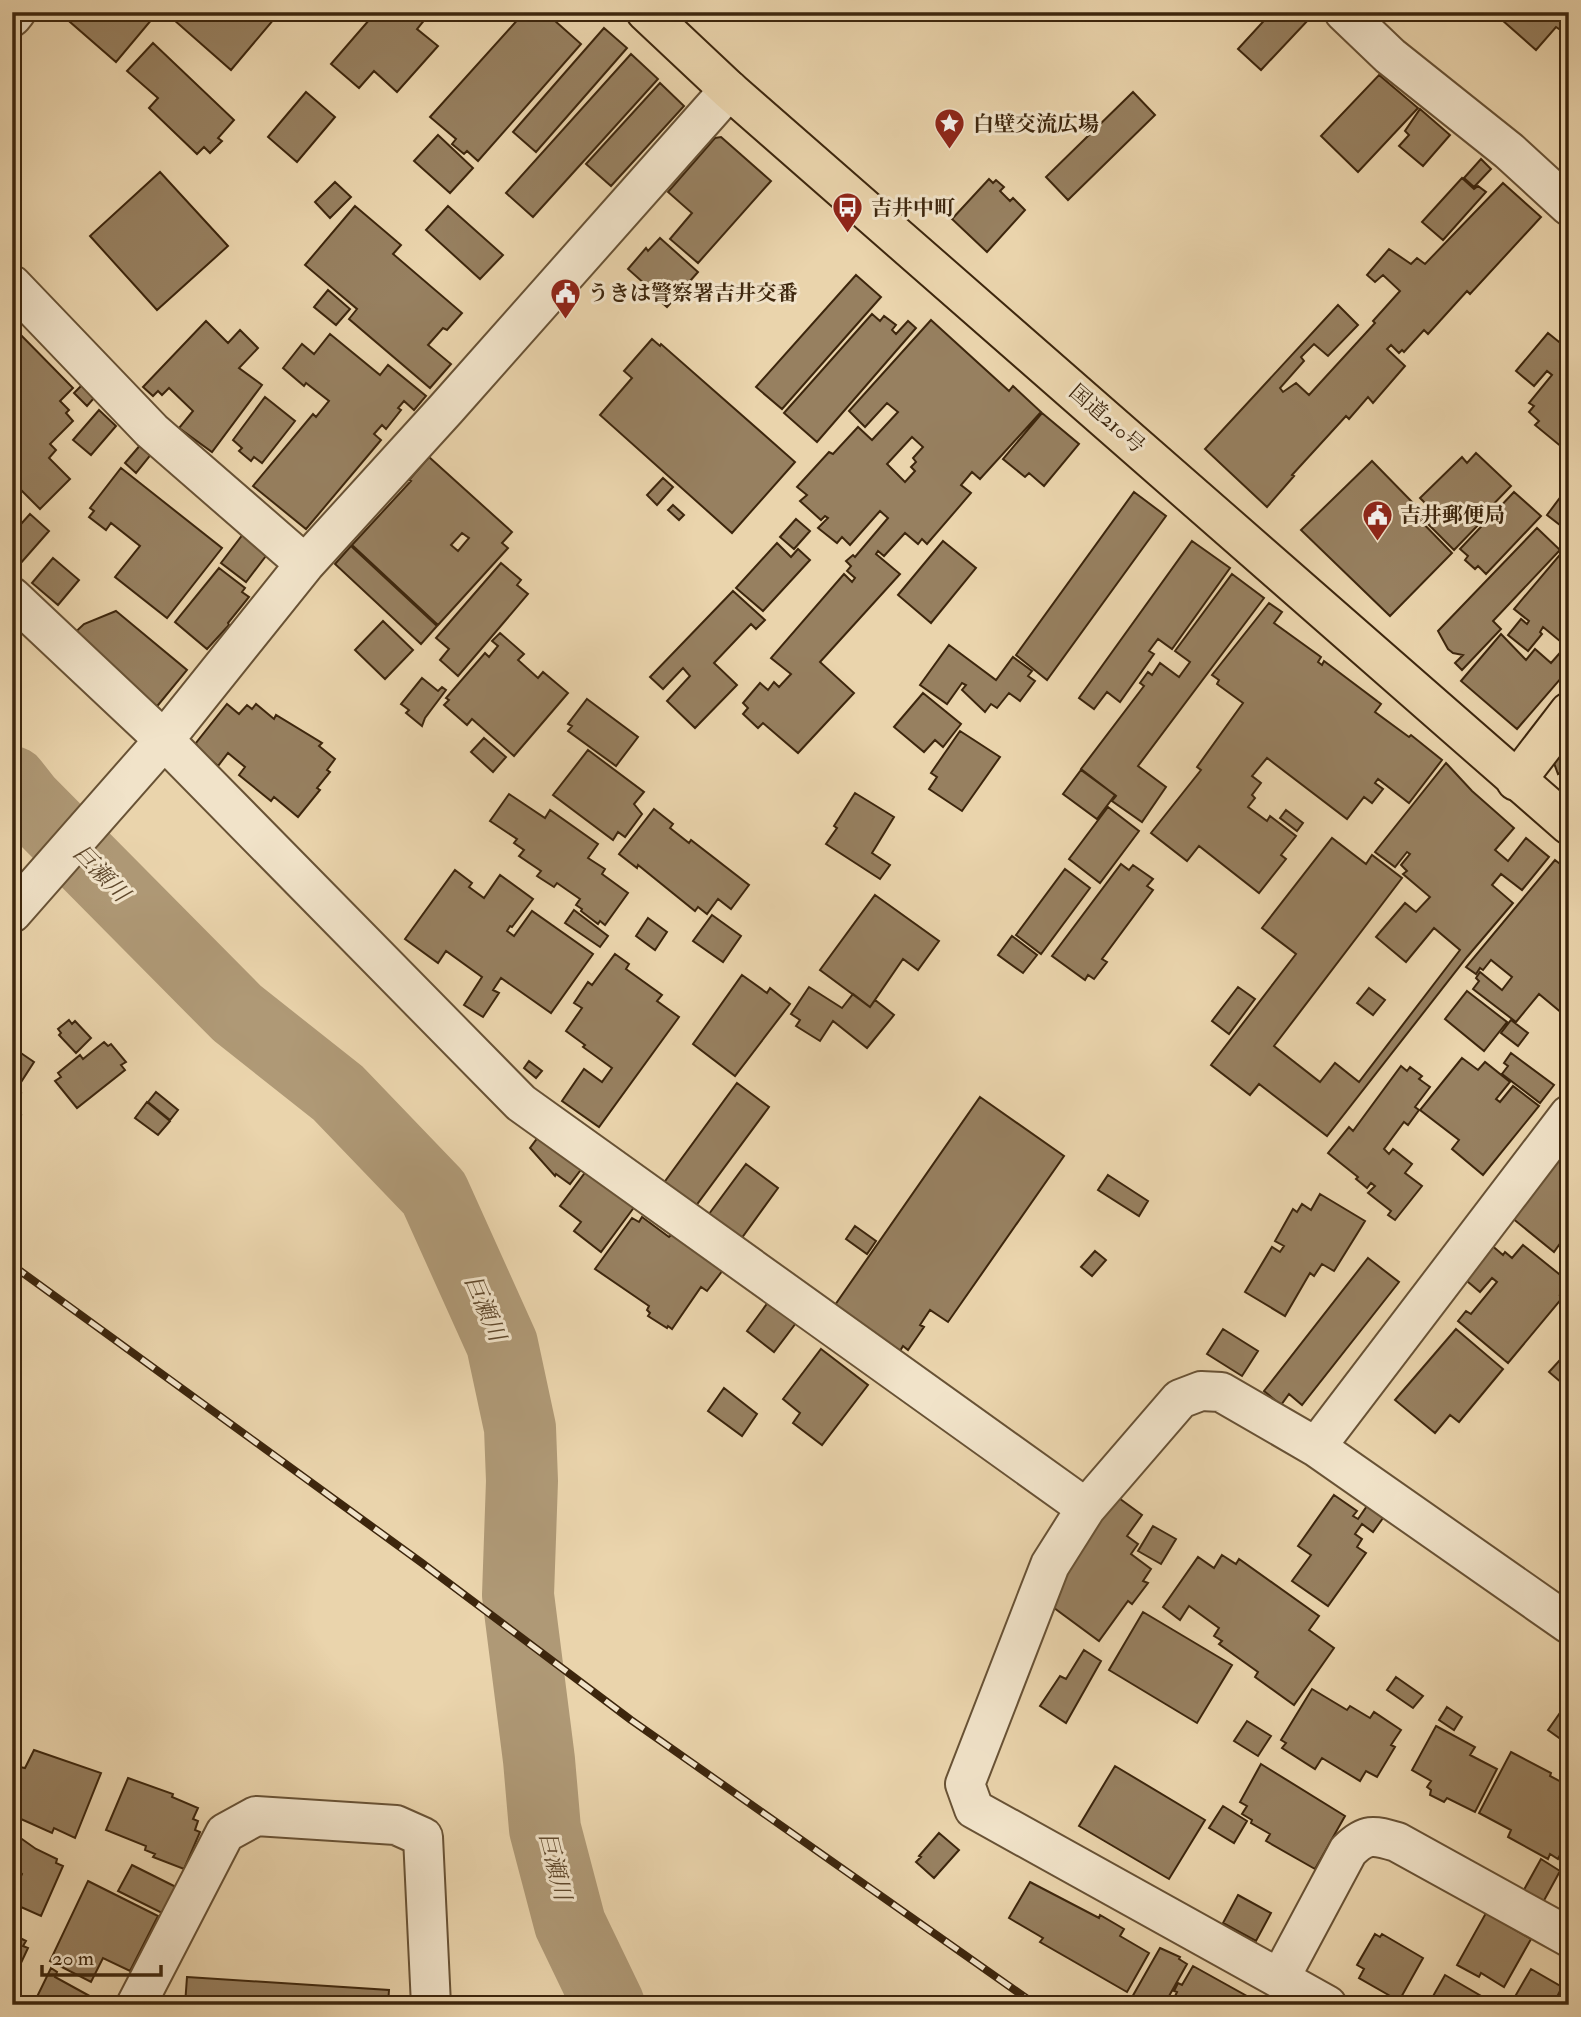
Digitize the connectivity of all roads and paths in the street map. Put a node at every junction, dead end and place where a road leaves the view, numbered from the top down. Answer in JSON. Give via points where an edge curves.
{"nodes":[{"id":1,"x":16,"y":12,"type":"edge"},
{"id":2,"x":1344,"y":12,"type":"edge"},
{"id":3,"x":659,"y":16,"type":"edge"},
{"id":4,"x":12,"y":17,"type":"edge"},
{"id":5,"x":729,"y":90,"type":"junction"},
{"id":6,"x":1569,"y":206,"type":"edge"},
{"id":7,"x":12,"y":285,"type":"edge"},
{"id":8,"x":305,"y":564,"type":"junction"},
{"id":9,"x":12,"y":597,"type":"edge"},
{"id":10,"x":1569,"y":712,"type":"edge"},
{"id":11,"x":156,"y":749,"type":"junction"},
{"id":12,"x":1516,"y":781,"type":"junction"},
{"id":13,"x":1569,"y":825,"type":"edge"},
{"id":14,"x":16,"y":910,"type":"edge"},
{"id":15,"x":1569,"y":1115,"type":"edge"},
{"id":16,"x":1316,"y":1447,"type":"junction"},
{"id":17,"x":1086,"y":1508,"type":"junction"},
{"id":18,"x":1569,"y":1624,"type":"edge"},
{"id":19,"x":1569,"y":1937,"type":"edge"},
{"id":20,"x":1280,"y":1979,"type":"junction"},
{"id":21,"x":136,"y":2005,"type":"edge"},
{"id":22,"x":431,"y":2005,"type":"edge"},
{"id":23,"x":1327,"y":2005,"type":"edge"}],
"edges":[{"from":1,"to":4,"type":"street"},
{"from":2,"to":6,"type":"street"},
{"from":3,"to":5,"type":"main road","name":"国道210号"},
{"from":5,"to":8,"type":"street"},
{"from":5,"to":12,"type":"main road","name":"国道210号"},
{"from":7,"to":8,"type":"street","via":[[152,431]]},
{"from":8,"to":11,"type":"street"},
{"from":9,"to":11,"type":"street"},
{"from":10,"to":12,"type":"main road"},
{"from":11,"to":14,"type":"street"},
{"from":11,"to":17,"type":"street","via":[[522,1102]]},
{"from":12,"to":13,"type":"main road","name":"国道210号"},
{"from":15,"to":16,"type":"street"},
{"from":16,"to":17,"type":"street","via":[[1221,1392],[1201,1391],[1180,1399]]},
{"from":16,"to":18,"type":"street"},
{"from":17,"to":20,"type":"street","via":[[1050,1565],[965,1784],[974,1809]]},
{"from":19,"to":20,"type":"street","via":[[1397,1842],[1361,1838],[1348,1851]]},
{"from":20,"to":23,"type":"street"},
{"from":21,"to":22,"type":"street","via":[[225,1833],[256,1816],[396,1825],[423,1837]]}]}
